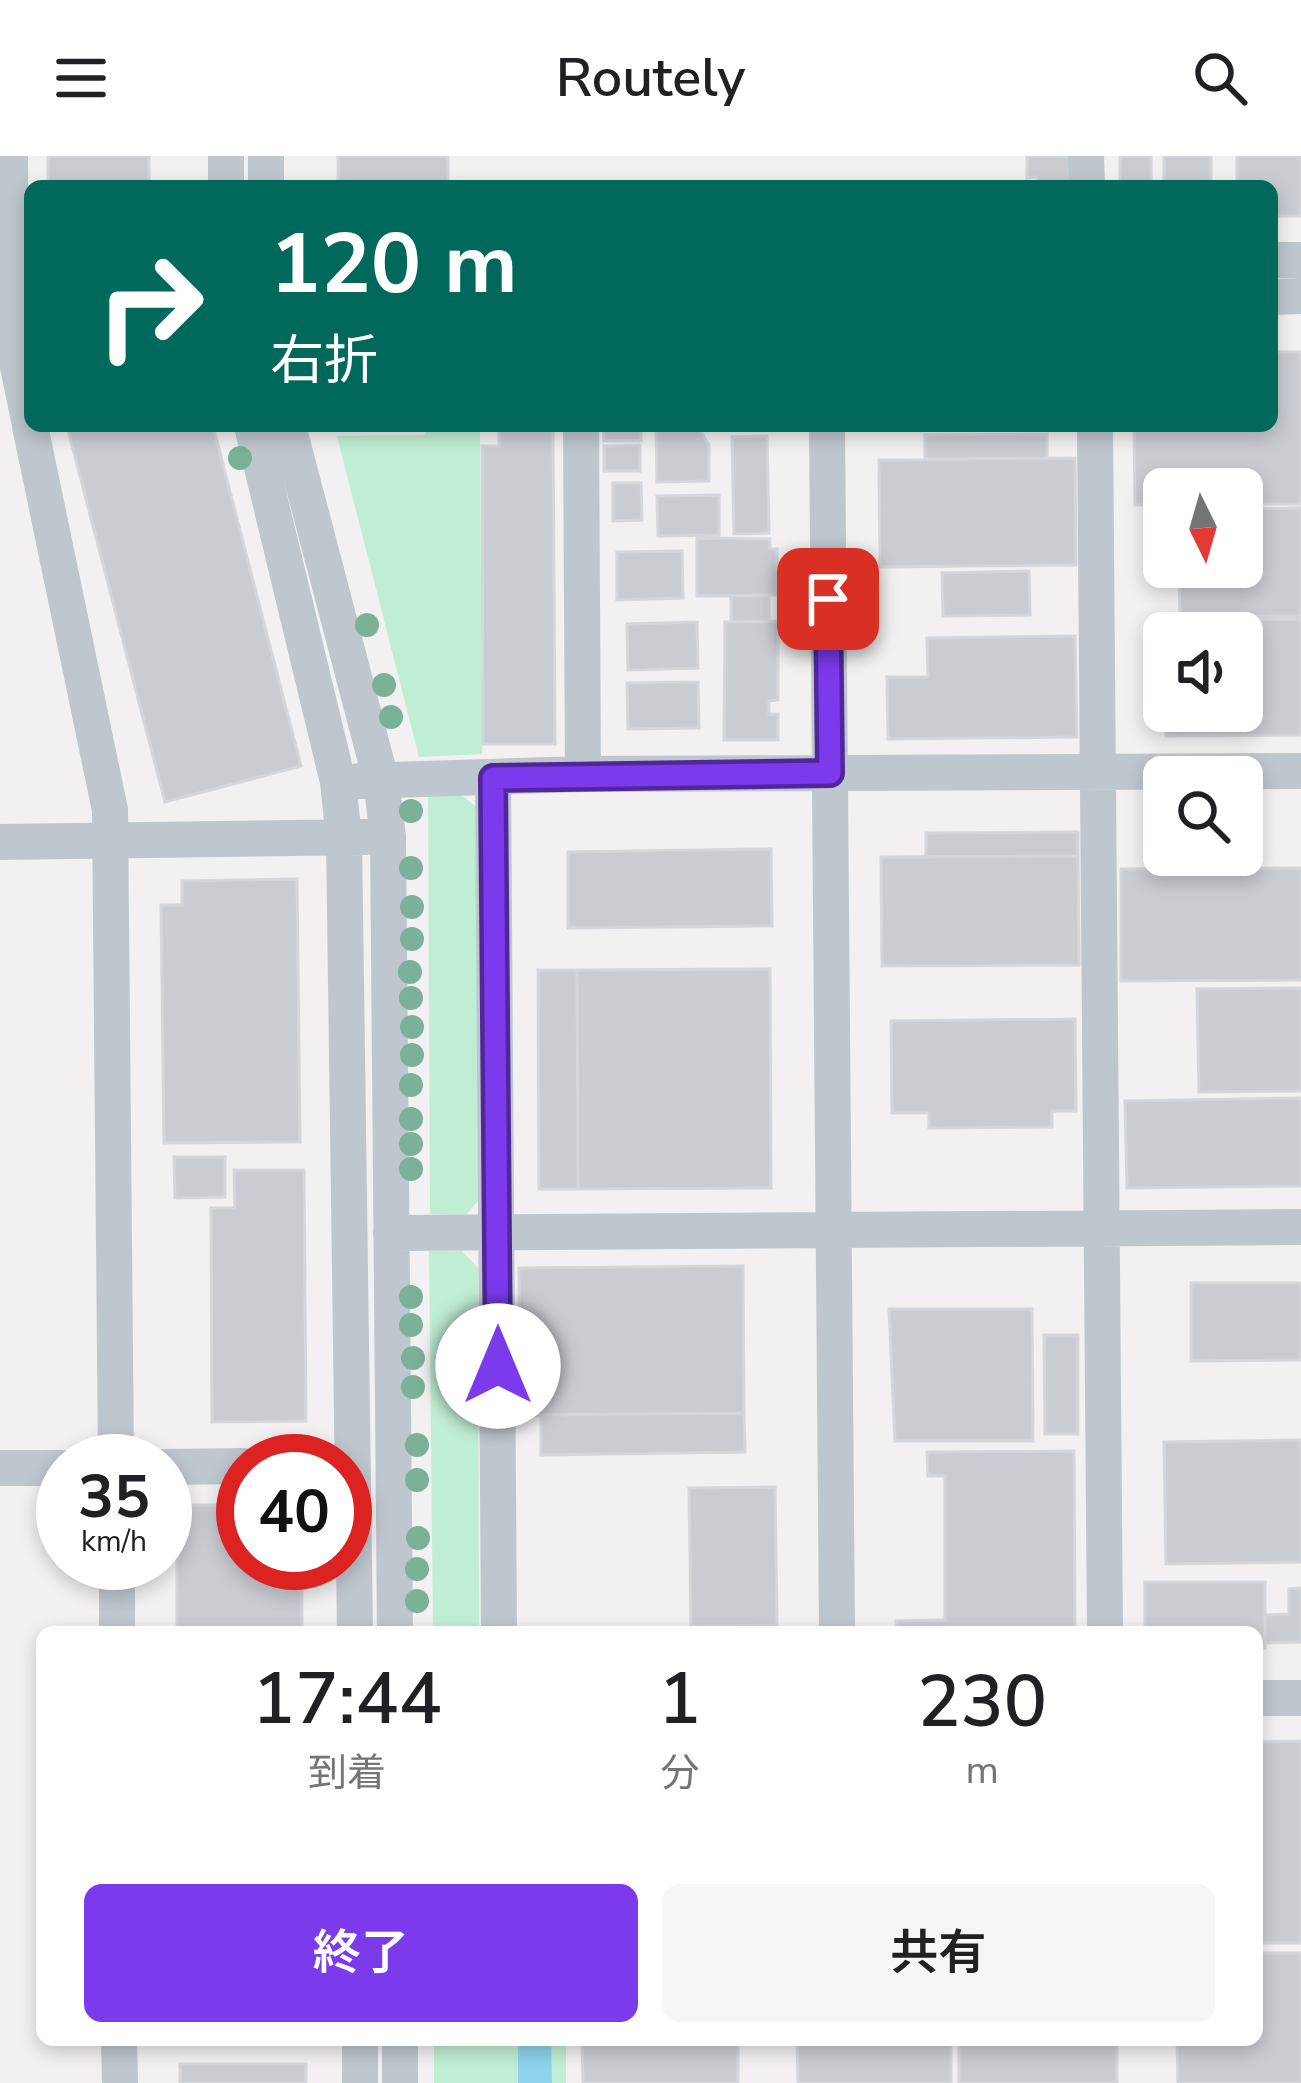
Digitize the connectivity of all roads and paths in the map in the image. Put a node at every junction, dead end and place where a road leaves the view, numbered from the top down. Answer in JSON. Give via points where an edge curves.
{"nodes":[{"id":1,"x":10,"y":156,"type":"edge"},
{"id":2,"x":20,"y":279,"type":"edge"},
{"id":3,"x":24,"y":396,"type":"edge"},
{"id":4,"x":31,"y":432,"type":"edge"},
{"id":5,"x":253,"y":432,"type":"edge"},
{"id":6,"x":290,"y":432,"type":"edge"},
{"id":7,"x":581,"y":432,"type":"edge"},
{"id":8,"x":827,"y":432,"type":"edge"},
{"id":9,"x":1095,"y":432,"type":"edge"},
{"id":10,"x":1097,"y":771,"type":"junction"},
{"id":11,"x":1301,"y":771,"type":"edge"},
{"id":12,"x":830,"y":773,"type":"junction"},
{"id":13,"x":583,"y":774,"type":"junction"},
{"id":14,"x":493,"y":778,"type":"junction"},
{"id":15,"x":381,"y":780,"type":"junction"},
{"id":16,"x":338,"y":782,"type":"junction"},
{"id":17,"x":388,"y":837,"type":"junction"},
{"id":18,"x":344,"y":838,"type":"junction"},
{"id":19,"x":111,"y":840,"type":"junction"},
{"id":20,"x":0,"y":842,"type":"edge"},
{"id":21,"x":1301,"y":1227,"type":"edge"},
{"id":22,"x":1100,"y":1228,"type":"junction"},
{"id":23,"x":833,"y":1232,"type":"junction"},
{"id":24,"x":391,"y":1233,"type":"junction"},
{"id":25,"x":498,"y":1233,"type":"junction"},
{"id":26,"x":116,"y":1434,"type":"edge"},
{"id":27,"x":349,"y":1434,"type":"edge"},
{"id":28,"x":372,"y":1465,"type":"edge"},
{"id":29,"x":394,"y":1466,"type":"junction"},
{"id":30,"x":0,"y":1468,"type":"edge"},
{"id":31,"x":36,"y":1468,"type":"edge"},
{"id":32,"x":117,"y":1590,"type":"edge"},
{"id":33,"x":354,"y":1590,"type":"edge"},
{"id":34,"x":117,"y":1626,"type":"edge"},
{"id":35,"x":356,"y":1626,"type":"edge"},
{"id":36,"x":395,"y":1626,"type":"edge"},
{"id":37,"x":499,"y":1626,"type":"edge"},
{"id":38,"x":836,"y":1626,"type":"edge"},
{"id":39,"x":1105,"y":1626,"type":"edge"},
{"id":40,"x":1301,"y":1698,"type":"edge"},
{"id":41,"x":1263,"y":1699,"type":"edge"},
{"id":42,"x":119,"y":2046,"type":"edge"},
{"id":43,"x":360,"y":2046,"type":"edge"},
{"id":44,"x":400,"y":2046,"type":"edge"},
{"id":45,"x":120,"y":2083,"type":"edge"},
{"id":46,"x":360,"y":2083,"type":"edge"},
{"id":47,"x":400,"y":2083,"type":"edge"}],
"edges":[{"from":1,"to":2,"type":"street"},
{"from":2,"to":3,"type":"street","via":[[11,334]]},
{"from":4,"to":19,"type":"street"},
{"from":5,"to":16,"type":"street"},
{"from":6,"to":15,"type":"street"},
{"from":7,"to":13,"type":"street"},
{"from":8,"to":12,"type":"street"},
{"from":9,"to":10,"type":"street"},
{"from":10,"to":11,"type":"street"},
{"from":10,"to":12,"type":"street"},
{"from":10,"to":22,"type":"street"},
{"from":12,"to":13,"type":"street"},
{"from":12,"to":23,"type":"street"},
{"from":13,"to":14,"type":"street"},
{"from":14,"to":15,"type":"street"},
{"from":14,"to":25,"type":"street"},
{"from":15,"to":16,"type":"street"},
{"from":15,"to":17,"type":"street"},
{"from":16,"to":18,"type":"street"},
{"from":17,"to":18,"type":"street"},
{"from":17,"to":24,"type":"street"},
{"from":18,"to":19,"type":"street"},
{"from":18,"to":27,"type":"street"},
{"from":19,"to":20,"type":"street"},
{"from":19,"to":26,"type":"street"},
{"from":21,"to":22,"type":"street"},
{"from":22,"to":23,"type":"street"},
{"from":22,"to":39,"type":"street"},
{"from":23,"to":25,"type":"street"},
{"from":23,"to":38,"type":"street"},
{"from":24,"to":25,"type":"street"},
{"from":24,"to":29,"type":"street"},
{"from":25,"to":37,"type":"street"},
{"from":28,"to":29,"type":"street"},
{"from":29,"to":36,"type":"street"},
{"from":30,"to":31,"type":"street"},
{"from":32,"to":34,"type":"street"},
{"from":33,"to":35,"type":"street"},
{"from":40,"to":41,"type":"street"},
{"from":42,"to":45,"type":"street"},
{"from":43,"to":46,"type":"street"},
{"from":44,"to":47,"type":"street"}]}
